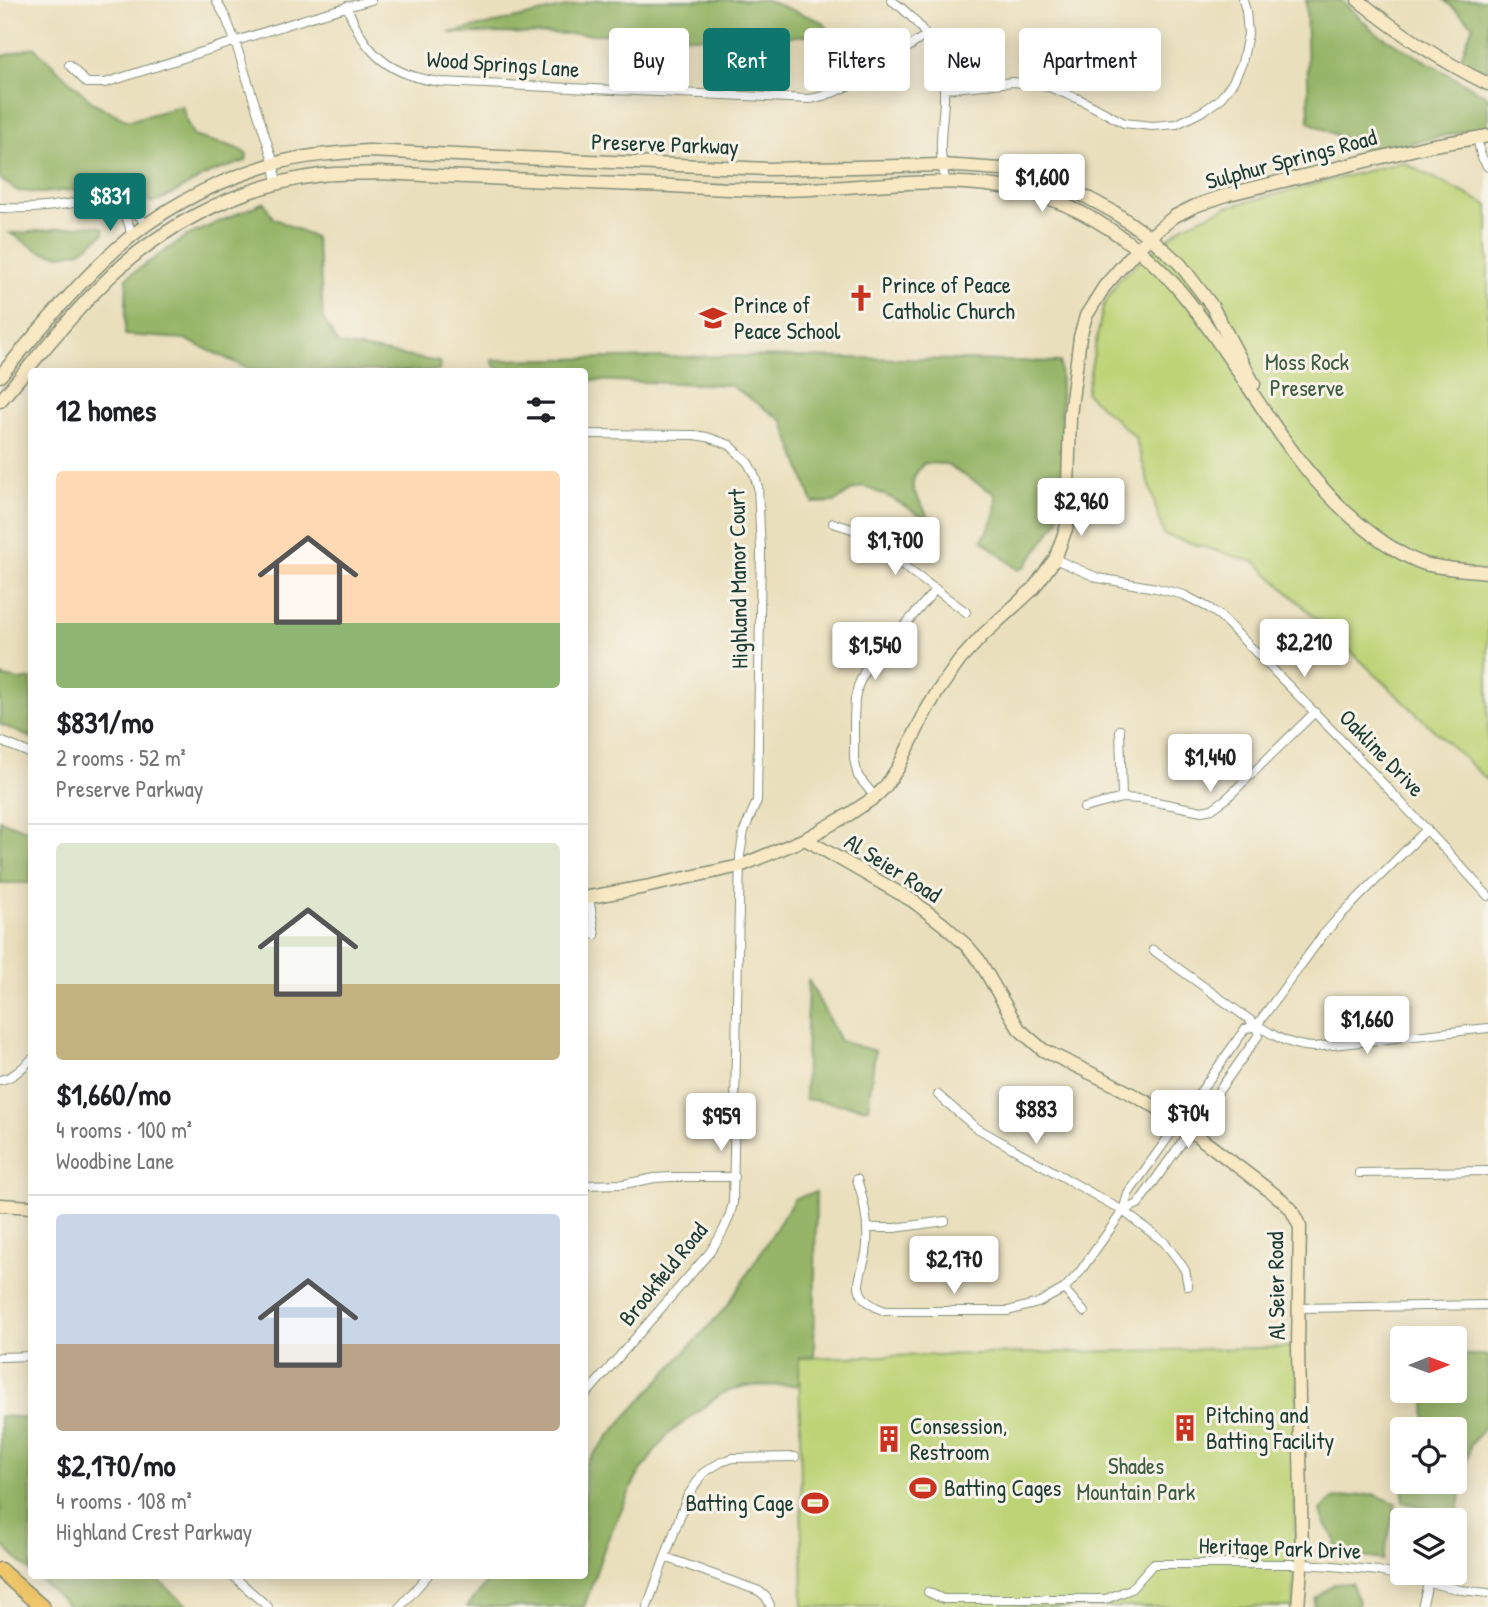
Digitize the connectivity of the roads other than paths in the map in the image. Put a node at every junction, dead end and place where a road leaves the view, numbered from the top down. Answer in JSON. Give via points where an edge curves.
{"nodes":[{"id":1,"x":216,"y":0,"type":"edge"},
{"id":2,"x":371,"y":0,"type":"edge"},
{"id":3,"x":891,"y":0,"type":"edge"},
{"id":4,"x":1243,"y":0,"type":"edge"},
{"id":5,"x":1358,"y":0,"type":"edge"},
{"id":6,"x":347,"y":6,"type":"junction"},
{"id":7,"x":924,"y":32,"type":"edge"},
{"id":8,"x":924,"y":36,"type":"edge"},
{"id":9,"x":236,"y":41,"type":"junction"},
{"id":10,"x":69,"y":65,"type":"dead end"},
{"id":11,"x":1005,"y":83,"type":"edge"},
{"id":12,"x":1488,"y":84,"type":"edge"},
{"id":13,"x":944,"y":91,"type":"edge"},
{"id":14,"x":1483,"y":136,"type":"edge"},
{"id":15,"x":274,"y":164,"type":"junction"},
{"id":16,"x":943,"y":165,"type":"junction"},
{"id":17,"x":1488,"y":167,"type":"edge"},
{"id":18,"x":945,"y":182,"type":"junction"},
{"id":19,"x":277,"y":184,"type":"junction"},
{"id":20,"x":113,"y":203,"type":"junction"},
{"id":21,"x":0,"y":208,"type":"edge"},
{"id":22,"x":146,"y":226,"type":"junction"},
{"id":23,"x":1150,"y":237,"type":"junction"},
{"id":24,"x":131,"y":238,"type":"junction"},
{"id":25,"x":1137,"y":249,"type":"junction"},
{"id":26,"x":28,"y":368,"type":"edge"},
{"id":27,"x":28,"y":369,"type":"edge"},
{"id":28,"x":0,"y":376,"type":"edge"},
{"id":29,"x":0,"y":401,"type":"edge"},
{"id":30,"x":588,"y":435,"type":"edge"},
{"id":31,"x":1281,"y":437,"type":"junction"},
{"id":32,"x":832,"y":523,"type":"dead end"},
{"id":33,"x":1055,"y":559,"type":"junction"},
{"id":34,"x":1488,"y":572,"type":"edge"},
{"id":35,"x":936,"y":589,"type":"junction"},
{"id":36,"x":966,"y":612,"type":"dead end"},
{"id":37,"x":1315,"y":712,"type":"junction"},
{"id":38,"x":1120,"y":730,"type":"dead end"},
{"id":39,"x":0,"y":741,"type":"edge"},
{"id":40,"x":28,"y":752,"type":"edge"},
{"id":41,"x":876,"y":797,"type":"junction"},
{"id":42,"x":1122,"y":798,"type":"junction"},
{"id":43,"x":1084,"y":808,"type":"dead end"},
{"id":44,"x":1427,"y":829,"type":"junction"},
{"id":45,"x":805,"y":839,"type":"junction"},
{"id":46,"x":740,"y":866,"type":"junction"},
{"id":47,"x":1488,"y":896,"type":"edge"},
{"id":48,"x":588,"y":897,"type":"edge"},
{"id":49,"x":588,"y":902,"type":"edge"},
{"id":50,"x":595,"y":935,"type":"dead end"},
{"id":51,"x":1153,"y":950,"type":"dead end"},
{"id":52,"x":1257,"y":1025,"type":"junction"},
{"id":53,"x":1488,"y":1028,"type":"edge"},
{"id":54,"x":28,"y":1063,"type":"edge"},
{"id":55,"x":1216,"y":1071,"type":"junction"},
{"id":56,"x":1228,"y":1079,"type":"junction"},
{"id":57,"x":0,"y":1080,"type":"edge"},
{"id":58,"x":939,"y":1095,"type":"dead end"},
{"id":59,"x":1179,"y":1121,"type":"junction"},
{"id":60,"x":1191,"y":1130,"type":"junction"},
{"id":61,"x":1148,"y":1168,"type":"junction"},
{"id":62,"x":1488,"y":1171,"type":"edge"},
{"id":63,"x":1359,"y":1173,"type":"dead end"},
{"id":64,"x":1159,"y":1175,"type":"junction"},
{"id":65,"x":735,"y":1177,"type":"junction"},
{"id":66,"x":857,"y":1179,"type":"dead end"},
{"id":67,"x":588,"y":1185,"type":"edge"},
{"id":68,"x":0,"y":1205,"type":"edge"},
{"id":69,"x":28,"y":1207,"type":"edge"},
{"id":70,"x":1123,"y":1212,"type":"junction"},
{"id":71,"x":945,"y":1221,"type":"dead end"},
{"id":72,"x":867,"y":1228,"type":"junction"},
{"id":73,"x":1188,"y":1286,"type":"dead end"},
{"id":74,"x":1064,"y":1289,"type":"junction"},
{"id":75,"x":1488,"y":1305,"type":"edge"},
{"id":76,"x":1299,"y":1308,"type":"junction"},
{"id":77,"x":1084,"y":1312,"type":"dead end"},
{"id":78,"x":28,"y":1356,"type":"edge"},
{"id":79,"x":0,"y":1357,"type":"edge"},
{"id":80,"x":588,"y":1392,"type":"edge"},
{"id":81,"x":795,"y":1457,"type":"dead end"},
{"id":82,"x":665,"y":1557,"type":"junction"},
{"id":83,"x":1301,"y":1564,"type":"junction"},
{"id":84,"x":0,"y":1570,"type":"edge"},
{"id":85,"x":1390,"y":1574,"type":"edge"},
{"id":86,"x":236,"y":1579,"type":"edge"},
{"id":87,"x":424,"y":1579,"type":"edge"},
{"id":88,"x":1429,"y":1585,"type":"edge"},
{"id":89,"x":1434,"y":1585,"type":"edge"},
{"id":90,"x":928,"y":1592,"type":"dead end"},
{"id":91,"x":1488,"y":1593,"type":"edge"},
{"id":92,"x":770,"y":1605,"type":"dead end"},
{"id":93,"x":42,"y":1607,"type":"edge"},
{"id":94,"x":268,"y":1607,"type":"edge"},
{"id":95,"x":400,"y":1607,"type":"edge"},
{"id":96,"x":647,"y":1607,"type":"edge"},
{"id":97,"x":1298,"y":1607,"type":"edge"},
{"id":98,"x":1422,"y":1607,"type":"edge"}],
"edges":[{"from":1,"to":9,"type":"street"},
{"from":2,"to":6,"type":"street"},
{"from":3,"to":7,"type":"street"},
{"from":4,"to":11,"type":"street","via":[[1248,34],[1233,82],[1219,100],[1177,124],[1124,123],[1044,85]]},
{"from":5,"to":12,"type":"street","via":[[1412,41]]},
{"from":6,"to":8,"type":"street","name":"Wood Springs Lane","via":[[358,33],[376,56],[411,76],[441,82],[810,99],[842,90]]},
{"from":6,"to":9,"type":"street"},
{"from":9,"to":10,"type":"street","via":[[105,83],[87,83]]},
{"from":9,"to":15,"type":"street"},
{"from":13,"to":16,"type":"street"},
{"from":14,"to":17,"type":"street","via":[[1481,156]]},
{"from":14,"to":23,"type":"street","name":"Sulphur Springs Road","via":[[1229,194],[1175,216]]},
{"from":15,"to":16,"type":"street","name":"Preserve Parkway","via":[[369,151],[768,169]]},
{"from":15,"to":19,"type":"street"},
{"from":15,"to":22,"type":"street","name":"Preserve Parkway","via":[[210,188]]},
{"from":16,"to":18,"type":"street"},
{"from":16,"to":23,"type":"street","name":"Preserve Parkway","via":[[1036,177],[1075,191]]},
{"from":18,"to":19,"type":"street","name":"Preserve Parkway","via":[[775,190],[379,173]]},
{"from":18,"to":25,"type":"street","name":"Preserve Parkway","via":[[1010,188],[1054,200]]},
{"from":19,"to":26,"type":"street","name":"Preserve Parkway","via":[[222,203],[155,239],[94,292]]},
{"from":20,"to":21,"type":"street"},
{"from":20,"to":22,"type":"street","via":[[135,213]]},
{"from":20,"to":24,"type":"street","via":[[126,217]]},
{"from":22,"to":24,"type":"street","name":"Preserve Parkway"},
{"from":23,"to":25,"type":"street","name":"Sulphur Springs Road"},
{"from":23,"to":31,"type":"street","name":"Preserve Parkway","via":[[1180,264],[1212,306]]},
{"from":24,"to":28,"type":"street","name":"Preserve Parkway","via":[[76,289]]},
{"from":25,"to":31,"type":"street","name":"Preserve Parkway","via":[[1212,333]]},
{"from":25,"to":33,"type":"street","name":"Sulphur Springs Road","via":[[1104,286],[1086,316],[1080,337],[1070,415],[1068,526]]},
{"from":27,"to":29,"type":"street","name":"Preserve Parkway"},
{"from":30,"to":46,"type":"street","name":"Highland Manor Court","via":[[707,437],[730,445],[754,474],[761,550],[757,801],[744,831]]},
{"from":31,"to":34,"type":"street","name":"Preserve Parkway","via":[[1337,504],[1396,551],[1423,563]]},
{"from":32,"to":35,"type":"street","via":[[855,530]]},
{"from":33,"to":37,"type":"street","name":"Oakline Drive","via":[[1098,578],[1176,592],[1209,608]]},
{"from":33,"to":41,"type":"street","name":"Sulphur Springs Road","via":[[1033,589],[960,660],[926,711],[898,768]]},
{"from":35,"to":36,"type":"street"},
{"from":35,"to":41,"type":"street","via":[[874,654],[858,686],[854,759],[858,776]]},
{"from":37,"to":42,"type":"street","via":[[1212,809]]},
{"from":37,"to":44,"type":"street","name":"Oakline Drive"},
{"from":38,"to":42,"type":"street"},
{"from":39,"to":40,"type":"street"},
{"from":41,"to":45,"type":"street","name":"Sulphur Springs Road"},
{"from":42,"to":43,"type":"street"},
{"from":44,"to":47,"type":"street","name":"Oakline Drive"},
{"from":44,"to":52,"type":"street","via":[[1323,935]]},
{"from":45,"to":46,"type":"street","name":"Sulphur Springs Road"},
{"from":45,"to":59,"type":"street","name":"Al Seier Road","via":[[913,901],[944,925],[979,960],[1019,1029],[1043,1050]]},
{"from":46,"to":48,"type":"street","name":"Sulphur Springs Road"},
{"from":46,"to":65,"type":"street","name":"Brookfield Road"},
{"from":49,"to":50,"type":"street"},
{"from":51,"to":52,"type":"street"},
{"from":52,"to":53,"type":"street","via":[[1293,1045],[1314,1047]]},
{"from":52,"to":55,"type":"street","via":[[1245,1029]]},
{"from":52,"to":56,"type":"street","via":[[1258,1037]]},
{"from":54,"to":57,"type":"street"},
{"from":55,"to":56,"type":"street"},
{"from":55,"to":59,"type":"street"},
{"from":56,"to":60,"type":"street"},
{"from":58,"to":70,"type":"street","via":[[975,1127]]},
{"from":59,"to":60,"type":"street","name":"Al Seier Road"},
{"from":59,"to":61,"type":"street"},
{"from":60,"to":64,"type":"street"},
{"from":60,"to":76,"type":"street","name":"Al Seier Road","via":[[1291,1209],[1300,1227]]},
{"from":61,"to":64,"type":"street"},
{"from":61,"to":70,"type":"street","via":[[1128,1194]]},
{"from":62,"to":63,"type":"street"},
{"from":64,"to":70,"type":"street","via":[[1138,1204]]},
{"from":65,"to":67,"type":"street"},
{"from":65,"to":80,"type":"street","name":"Brookfield Road","via":[[733,1203],[722,1235]]},
{"from":66,"to":72,"type":"street"},
{"from":68,"to":69,"type":"street"},
{"from":70,"to":73,"type":"street","via":[[1164,1242],[1185,1270]]},
{"from":70,"to":74,"type":"street"},
{"from":71,"to":72,"type":"street"},
{"from":72,"to":74,"type":"street","via":[[859,1286],[869,1303],[885,1311],[1008,1311],[1038,1303]]},
{"from":74,"to":77,"type":"street"},
{"from":75,"to":76,"type":"street"},
{"from":76,"to":83,"type":"street","name":"Al Seier Road"},
{"from":78,"to":79,"type":"street"},
{"from":81,"to":82,"type":"street","via":[[733,1458],[703,1473],[687,1496]]},
{"from":82,"to":92,"type":"street","via":[[759,1591]]},
{"from":82,"to":96,"type":"street"},
{"from":83,"to":85,"type":"street","name":"Heritage Park Drive"},
{"from":83,"to":90,"type":"street","name":"Heritage Park Drive","via":[[1153,1564],[1131,1589],[1106,1600],[943,1599]]},
{"from":83,"to":97,"type":"street","name":"Al Seier Road"},
{"from":84,"to":93,"type":"highway"},
{"from":86,"to":94,"type":"street"},
{"from":87,"to":95,"type":"street"},
{"from":88,"to":98,"type":"street"},
{"from":89,"to":91,"type":"street","name":"Heritage Park Drive"}]}
